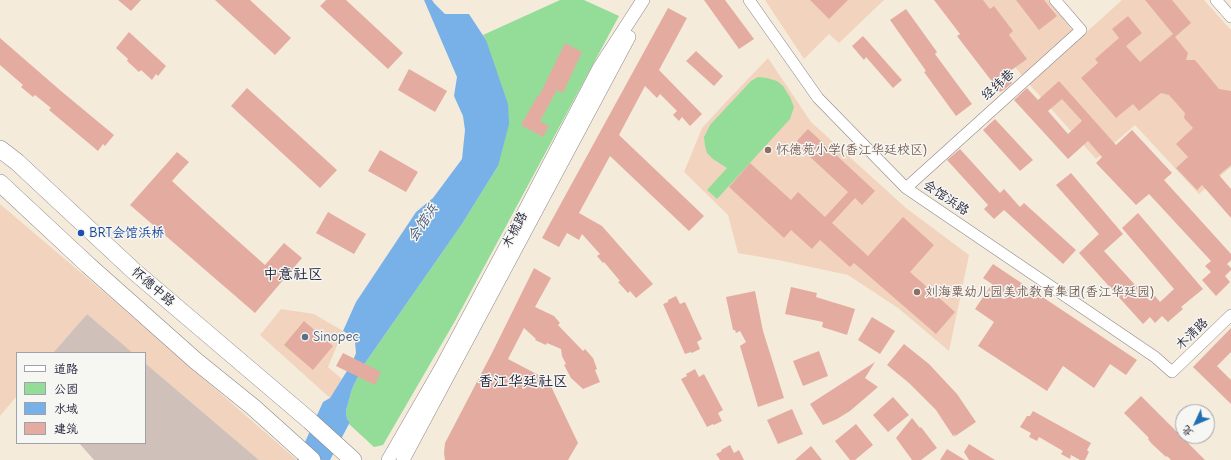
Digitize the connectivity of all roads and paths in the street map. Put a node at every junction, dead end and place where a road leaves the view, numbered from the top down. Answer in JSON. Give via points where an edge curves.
{"nodes":[{"id":1,"x":643,"y":0,"type":"edge"},
{"id":2,"x":652,"y":0,"type":"edge"},
{"id":3,"x":749,"y":0,"type":"edge"},
{"id":4,"x":1055,"y":0,"type":"edge"},
{"id":5,"x":1216,"y":0,"type":"edge"},
{"id":6,"x":1231,"y":17,"type":"edge"},
{"id":7,"x":0,"y":149,"type":"edge"},
{"id":8,"x":0,"y":183,"type":"edge"},
{"id":9,"x":906,"y":188,"type":"junction"},
{"id":10,"x":1231,"y":315,"type":"edge"},
{"id":11,"x":1172,"y":372,"type":"joint"},
{"id":12,"x":306,"y":454,"type":"edge"},
{"id":13,"x":353,"y":460,"type":"edge"},
{"id":14,"x":388,"y":460,"type":"edge"},
{"id":15,"x":403,"y":460,"type":"edge"}],
"edges":[{"from":1,"to":14,"type":"street","name":"木梳路","via":[[600,68],[441,368]]},
{"from":2,"to":15,"type":"street","name":"木梳路","via":[[624,46]]},
{"from":3,"to":9,"type":"street","name":"会馆浜路","via":[[818,98]]},
{"from":4,"to":9,"type":"street","name":"经纬巷","via":[[1081,30]]},
{"from":5,"to":6,"type":"street"},
{"from":7,"to":13,"type":"main road","name":"怀德中路","via":[[135,272]]},
{"from":8,"to":12,"type":"main road","name":"怀德中路","via":[[88,266]]},
{"from":9,"to":11,"type":"street","name":"会馆浜路","via":[[1155,357]]},
{"from":10,"to":11,"type":"street","name":"木清路"}]}
